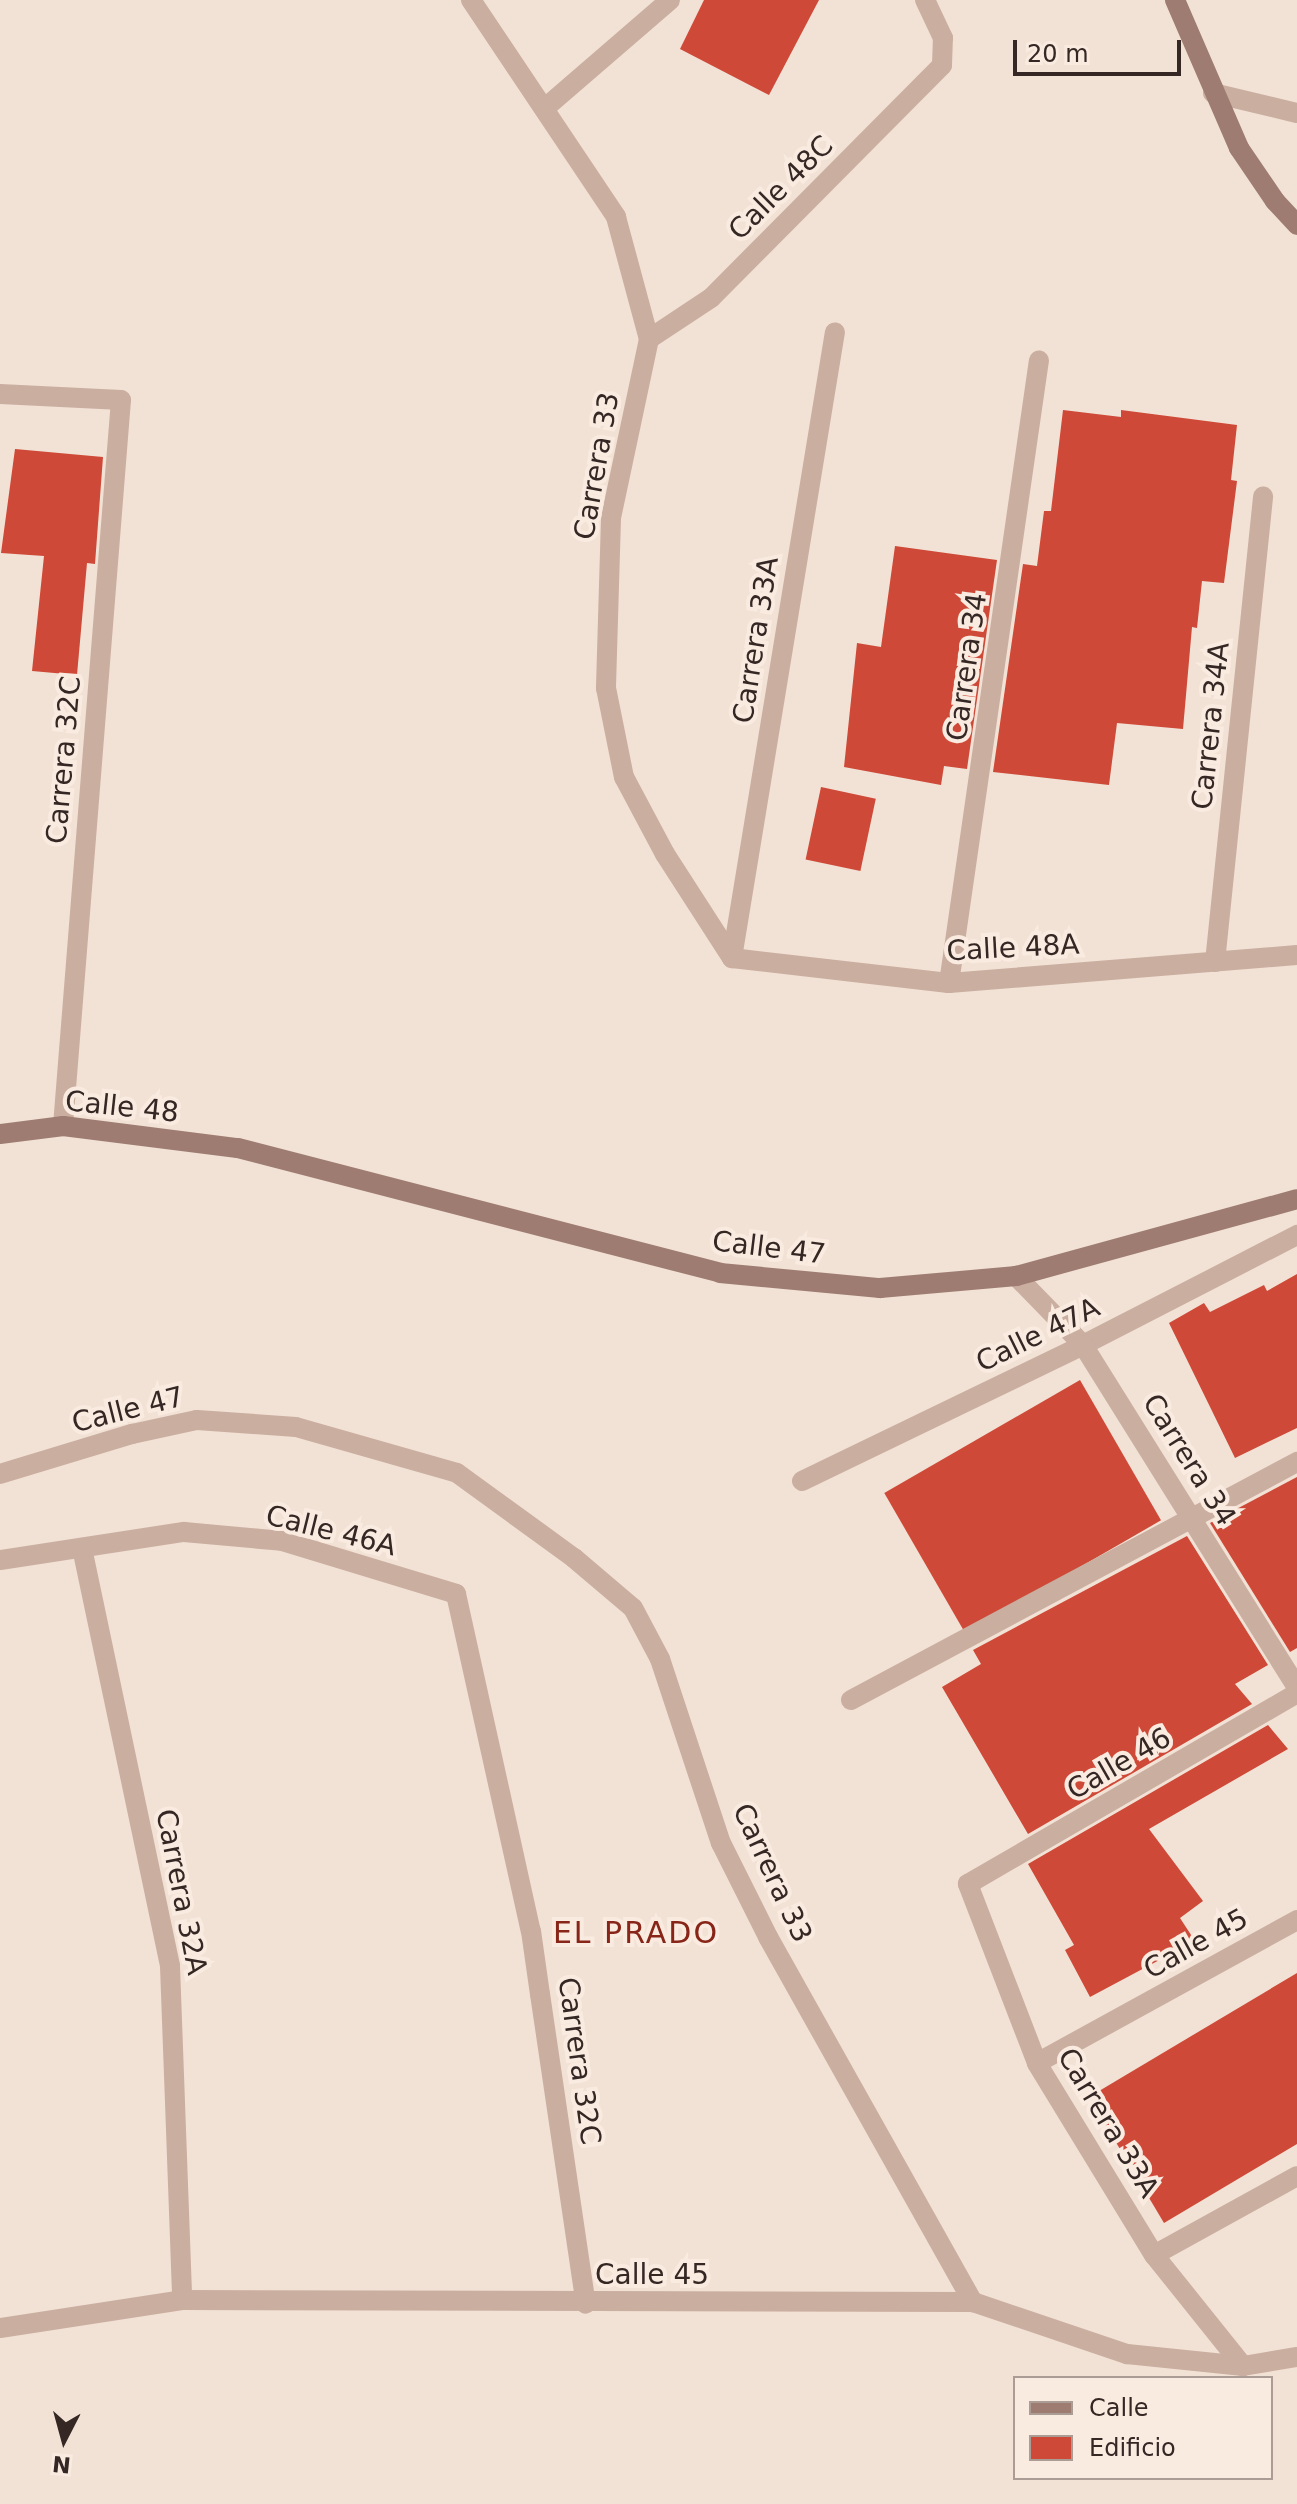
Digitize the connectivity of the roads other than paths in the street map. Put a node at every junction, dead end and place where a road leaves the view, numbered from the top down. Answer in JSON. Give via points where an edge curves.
{"nodes":[{"id":1,"x":471,"y":0,"type":"edge"},
{"id":2,"x":670,"y":0,"type":"edge"},
{"id":3,"x":925,"y":0,"type":"edge"},
{"id":4,"x":1175,"y":0,"type":"edge"},
{"id":5,"x":1213,"y":93,"type":"junction"},
{"id":6,"x":545,"y":108,"type":"junction"},
{"id":7,"x":1297,"y":113,"type":"edge"},
{"id":8,"x":1297,"y":225,"type":"edge"},
{"id":9,"x":835,"y":332,"type":"dead end"},
{"id":10,"x":649,"y":339,"type":"junction"},
{"id":11,"x":1039,"y":360,"type":"dead end"},
{"id":12,"x":0,"y":394,"type":"edge"},
{"id":13,"x":1263,"y":496,"type":"dead end"},
{"id":14,"x":1297,"y":955,"type":"edge"},
{"id":15,"x":732,"y":958,"type":"junction"},
{"id":16,"x":1215,"y":962,"type":"junction"},
{"id":17,"x":949,"y":983,"type":"junction"},
{"id":18,"x":63,"y":1126,"type":"junction"},
{"id":19,"x":0,"y":1134,"type":"edge"},
{"id":20,"x":238,"y":1148,"type":"joint"},
{"id":21,"x":1297,"y":1199,"type":"edge"},
{"id":22,"x":1297,"y":1235,"type":"edge"},
{"id":23,"x":1016,"y":1276,"type":"junction"},
{"id":24,"x":1083,"y":1345,"type":"junction"},
{"id":25,"x":1297,"y":1462,"type":"edge"},
{"id":26,"x":457,"y":1473,"type":"joint"},
{"id":27,"x":0,"y":1474,"type":"edge"},
{"id":28,"x":802,"y":1481,"type":"dead end"},
{"id":29,"x":1193,"y":1520,"type":"junction"},
{"id":30,"x":82,"y":1548,"type":"junction"},
{"id":31,"x":0,"y":1560,"type":"edge"},
{"id":32,"x":456,"y":1594,"type":"joint"},
{"id":33,"x":1297,"y":1687,"type":"edge"},
{"id":34,"x":1297,"y":1693,"type":"edge"},
{"id":35,"x":851,"y":1700,"type":"dead end"},
{"id":36,"x":968,"y":1884,"type":"joint"},
{"id":37,"x":1297,"y":1920,"type":"edge"},
{"id":38,"x":1037,"y":2063,"type":"junction"},
{"id":39,"x":1297,"y":2176,"type":"edge"},
{"id":40,"x":1154,"y":2255,"type":"junction"},
{"id":41,"x":182,"y":2300,"type":"junction"},
{"id":42,"x":973,"y":2302,"type":"junction"},
{"id":43,"x":586,"y":2304,"type":"junction"},
{"id":44,"x":0,"y":2328,"type":"edge"},
{"id":45,"x":1297,"y":2357,"type":"edge"},
{"id":46,"x":1243,"y":2366,"type":"junction"}],
"edges":[{"from":1,"to":6,"type":"street","name":"Carrera 33"},
{"from":2,"to":6,"type":"street"},
{"from":3,"to":10,"type":"street","name":"Calle 48C","via":[[943,38],[942,65],[711,298]]},
{"from":4,"to":5,"type":"main road"},
{"from":5,"to":7,"type":"street"},
{"from":5,"to":8,"type":"main road","via":[[1239,148]]},
{"from":6,"to":10,"type":"street","name":"Carrera 33","via":[[616,217]]},
{"from":9,"to":15,"type":"street","name":"Carrera 33A"},
{"from":10,"to":15,"type":"street","name":"Carrera 33","via":[[611,518],[606,688],[624,777],[665,854]]},
{"from":11,"to":17,"type":"street","name":"Carrera 34"},
{"from":12,"to":18,"type":"street","name":"Carrera 32C","via":[[121,400]]},
{"from":13,"to":16,"type":"street","name":"Carrera 34A"},
{"from":14,"to":16,"type":"street","name":"Calle 48A"},
{"from":15,"to":17,"type":"street","name":"Calle 48A"},
{"from":16,"to":17,"type":"street","name":"Calle 48A"},
{"from":18,"to":19,"type":"main road","name":"Calle 48"},
{"from":18,"to":20,"type":"main road","name":"Calle 48"},
{"from":20,"to":23,"type":"main road","name":"Calle 47","via":[[720,1273],[880,1288]]},
{"from":21,"to":23,"type":"main road","name":"Calle 47"},
{"from":22,"to":24,"type":"street","name":"Calle 47A"},
{"from":23,"to":24,"type":"street","name":"Carrera 34"},
{"from":24,"to":28,"type":"street","name":"Calle 47A"},
{"from":24,"to":29,"type":"street","name":"Carrera 34"},
{"from":25,"to":29,"type":"street"},
{"from":26,"to":27,"type":"street","name":"Calle 47","via":[[296,1427],[197,1420]]},
{"from":26,"to":42,"type":"street","name":"Carrera 33","via":[[633,1608],[660,1659],[721,1843],[768,1937]]},
{"from":29,"to":33,"type":"street","name":"Carrera 34"},
{"from":29,"to":35,"type":"street"},
{"from":30,"to":31,"type":"street","name":"Calle 46A"},
{"from":30,"to":32,"type":"street","name":"Calle 46A","via":[[184,1532],[282,1541]]},
{"from":30,"to":41,"type":"street","name":"Carrera 32A","via":[[170,1966]]},
{"from":32,"to":43,"type":"street","name":"Carrera 32C","via":[[531,1931]]},
{"from":34,"to":36,"type":"street","name":"Calle 46"},
{"from":36,"to":38,"type":"street","name":"Carrera 33A"},
{"from":37,"to":38,"type":"street","name":"Calle 45"},
{"from":38,"to":40,"type":"street","name":"Carrera 33A"},
{"from":39,"to":40,"type":"street"},
{"from":40,"to":46,"type":"street","name":"Carrera 33A"},
{"from":41,"to":43,"type":"street","name":"Calle 45","via":[[397,2298]]},
{"from":41,"to":44,"type":"street","name":"Calle 45"},
{"from":42,"to":43,"type":"street","name":"Calle 45"},
{"from":42,"to":46,"type":"street","name":"Calle 45","via":[[1127,2354]]},
{"from":45,"to":46,"type":"street","name":"Calle 45"}]}
